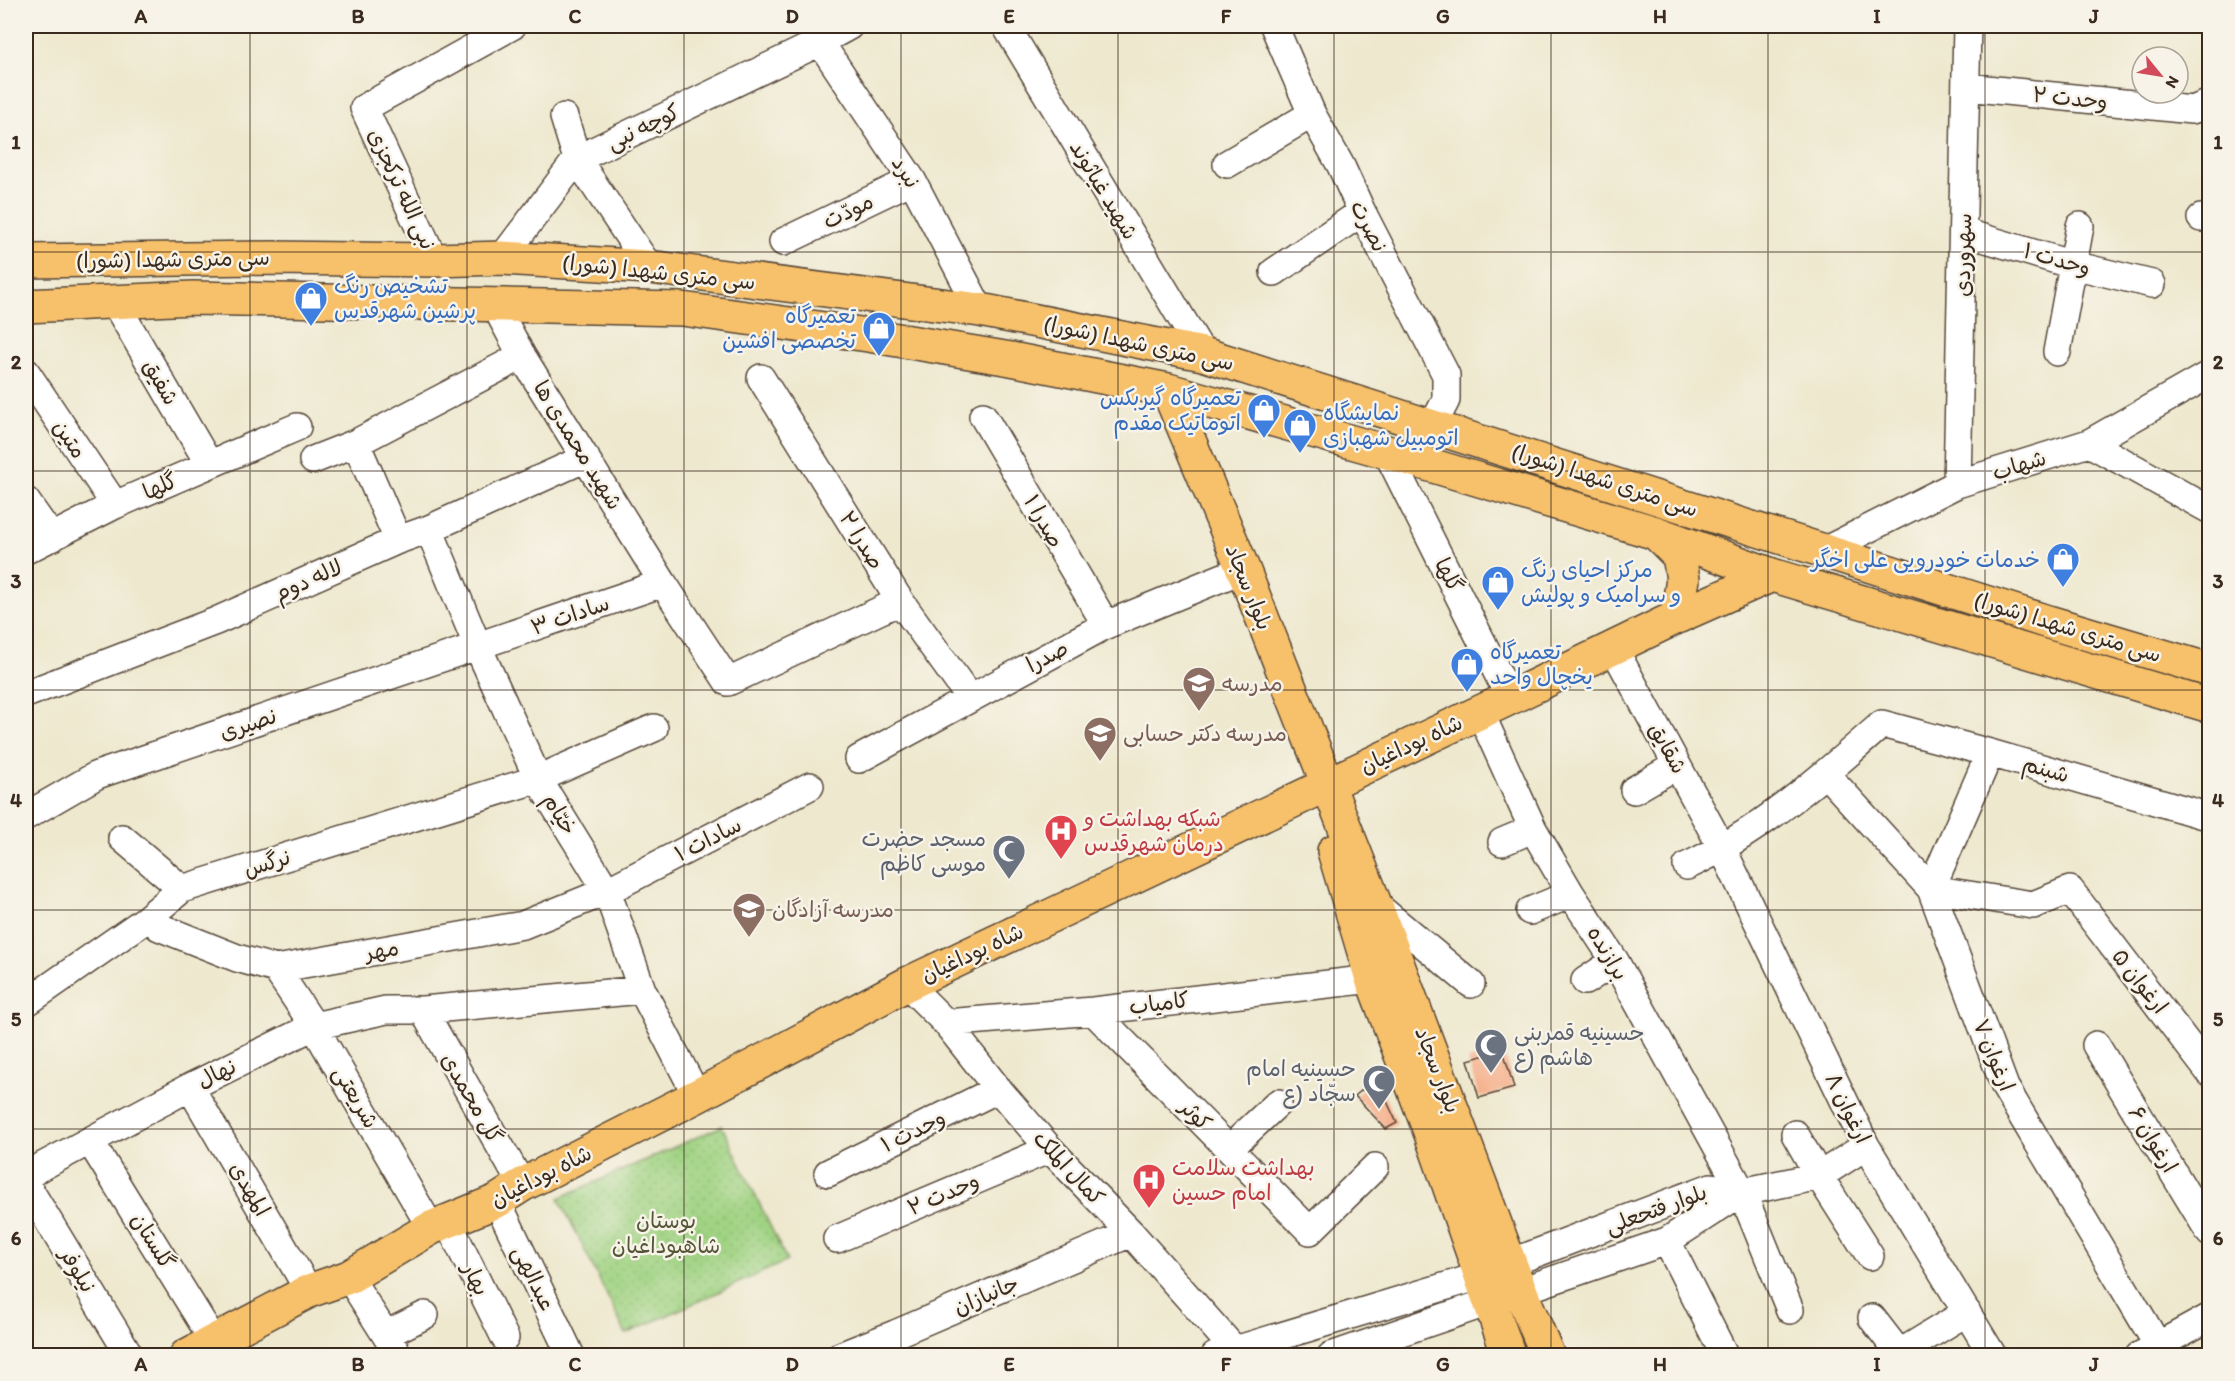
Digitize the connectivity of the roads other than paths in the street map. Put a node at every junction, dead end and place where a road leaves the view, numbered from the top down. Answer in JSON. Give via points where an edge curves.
{"nodes":[{"id":1,"x":513,"y":26,"type":"edge"},
{"id":2,"x":849,"y":26,"type":"edge"},
{"id":3,"x":1006,"y":26,"type":"edge"},
{"id":4,"x":1274,"y":26,"type":"edge"},
{"id":5,"x":1967,"y":26,"type":"edge"},
{"id":6,"x":820,"y":42,"type":"junction"},
{"id":7,"x":1966,"y":87,"type":"junction"},
{"id":8,"x":2210,"y":103,"type":"edge"},
{"id":9,"x":1312,"y":114,"type":"junction"},
{"id":10,"x":564,"y":117,"type":"dead end"},
{"id":11,"x":577,"y":159,"type":"junction"},
{"id":12,"x":1227,"y":164,"type":"dead end"},
{"id":13,"x":912,"y":180,"type":"junction"},
{"id":14,"x":1362,"y":212,"type":"junction"},
{"id":15,"x":2080,"y":226,"type":"dead end"},
{"id":16,"x":1963,"y":232,"type":"junction"},
{"id":17,"x":783,"y":243,"type":"dead end"},
{"id":18,"x":28,"y":255,"type":"edge"},
{"id":19,"x":502,"y":258,"type":"junction"},
{"id":20,"x":434,"y":260,"type":"junction"},
{"id":21,"x":2073,"y":265,"type":"junction"},
{"id":22,"x":649,"y":267,"type":"junction"},
{"id":23,"x":1274,"y":272,"type":"dead end"},
{"id":24,"x":2152,"y":284,"type":"dead end"},
{"id":25,"x":871,"y":297,"type":"junction"},
{"id":26,"x":114,"y":301,"type":"junction"},
{"id":27,"x":495,"y":305,"type":"junction"},
{"id":28,"x":26,"y":306,"type":"edge"},
{"id":29,"x":980,"y":310,"type":"junction"},
{"id":30,"x":868,"y":335,"type":"junction"},
{"id":31,"x":2056,"y":352,"type":"dead end"},
{"id":32,"x":1203,"y":354,"type":"junction"},
{"id":33,"x":522,"y":356,"type":"junction"},
{"id":34,"x":26,"y":372,"type":"edge"},
{"id":35,"x":2210,"y":374,"type":"edge"},
{"id":36,"x":761,"y":378,"type":"dead end"},
{"id":37,"x":1168,"y":390,"type":"junction"},
{"id":38,"x":983,"y":416,"type":"dead end"},
{"id":39,"x":1432,"y":425,"type":"junction"},
{"id":40,"x":297,"y":428,"type":"dead end"},
{"id":41,"x":356,"y":443,"type":"junction"},
{"id":42,"x":2090,"y":443,"type":"junction"},
{"id":43,"x":1387,"y":452,"type":"junction"},
{"id":44,"x":586,"y":458,"type":"junction"},
{"id":45,"x":313,"y":460,"type":"dead end"},
{"id":46,"x":209,"y":464,"type":"junction"},
{"id":47,"x":1957,"y":484,"type":"junction"},
{"id":48,"x":26,"y":501,"type":"edge"},
{"id":49,"x":116,"y":505,"type":"junction"},
{"id":50,"x":2210,"y":510,"type":"edge"},
{"id":51,"x":429,"y":529,"type":"junction"},
{"id":52,"x":1656,"y":532,"type":"junction"},
{"id":53,"x":52,"y":538,"type":"junction"},
{"id":54,"x":398,"y":540,"type":"junction"},
{"id":55,"x":26,"y":549,"type":"edge"},
{"id":56,"x":1826,"y":550,"type":"junction"},
{"id":57,"x":1243,"y":569,"type":"junction"},
{"id":58,"x":1772,"y":576,"type":"junction"},
{"id":59,"x":663,"y":583,"type":"junction"},
{"id":60,"x":900,"y":601,"type":"junction"},
{"id":61,"x":1677,"y":616,"type":"junction"},
{"id":62,"x":2048,"y":622,"type":"junction"},
{"id":63,"x":1106,"y":625,"type":"junction"},
{"id":64,"x":478,"y":647,"type":"junction"},
{"id":65,"x":1613,"y":647,"type":"junction"},
{"id":66,"x":2036,"y":656,"type":"junction"},
{"id":67,"x":2210,"y":670,"type":"edge"},
{"id":68,"x":26,"y":694,"type":"edge"},
{"id":69,"x":970,"y":698,"type":"junction"},
{"id":70,"x":1510,"y":698,"type":"junction"},
{"id":71,"x":2210,"y":706,"type":"edge"},
{"id":72,"x":1480,"y":712,"type":"junction"},
{"id":73,"x":654,"y":728,"type":"dead end"},
{"id":74,"x":1990,"y":753,"type":"junction"},
{"id":75,"x":859,"y":759,"type":"dead end"},
{"id":76,"x":1677,"y":765,"type":"junction"},
{"id":77,"x":1826,"y":774,"type":"junction"},
{"id":78,"x":538,"y":779,"type":"junction"},
{"id":79,"x":1326,"y":784,"type":"junction"},
{"id":80,"x":810,"y":786,"type":"dead end"},
{"id":81,"x":1634,"y":790,"type":"dead end"},
{"id":82,"x":26,"y":816,"type":"edge"},
{"id":83,"x":2210,"y":817,"type":"edge"},
{"id":84,"x":1533,"y":829,"type":"junction"},
{"id":85,"x":122,"y":838,"type":"dead end"},
{"id":86,"x":1502,"y":842,"type":"dead end"},
{"id":87,"x":1723,"y":850,"type":"junction"},
{"id":88,"x":1687,"y":866,"type":"dead end"},
{"id":89,"x":182,"y":889,"type":"junction"},
{"id":90,"x":1930,"y":889,"type":"junction"},
{"id":91,"x":607,"y":891,"type":"junction"},
{"id":92,"x":1571,"y":894,"type":"junction"},
{"id":93,"x":1375,"y":904,"type":"junction"},
{"id":94,"x":1530,"y":911,"type":"dead end"},
{"id":95,"x":159,"y":927,"type":"dead end"},
{"id":96,"x":1615,"y":961,"type":"junction"},
{"id":97,"x":276,"y":969,"type":"junction"},
{"id":98,"x":1372,"y":979,"type":"junction"},
{"id":99,"x":1585,"y":981,"type":"dead end"},
{"id":100,"x":907,"y":984,"type":"junction"},
{"id":101,"x":1471,"y":984,"type":"dead end"},
{"id":102,"x":642,"y":990,"type":"junction"},
{"id":103,"x":26,"y":1003,"type":"edge"},
{"id":104,"x":423,"y":1010,"type":"junction"},
{"id":105,"x":1093,"y":1011,"type":"junction"},
{"id":106,"x":946,"y":1023,"type":"junction"},
{"id":107,"x":314,"y":1026,"type":"junction"},
{"id":108,"x":2096,"y":1045,"type":"dead end"},
{"id":109,"x":2210,"y":1072,"type":"edge"},
{"id":110,"x":190,"y":1087,"type":"junction"},
{"id":111,"x":998,"y":1089,"type":"junction"},
{"id":112,"x":697,"y":1096,"type":"junction"},
{"id":113,"x":1278,"y":1103,"type":"dead end"},
{"id":114,"x":1445,"y":1130,"type":"junction"},
{"id":115,"x":1795,"y":1134,"type":"dead end"},
{"id":116,"x":90,"y":1141,"type":"junction"},
{"id":117,"x":1866,"y":1146,"type":"junction"},
{"id":118,"x":1050,"y":1149,"type":"junction"},
{"id":119,"x":1229,"y":1149,"type":"junction"},
{"id":120,"x":1375,"y":1167,"type":"dead end"},
{"id":121,"x":28,"y":1171,"type":"edge"},
{"id":122,"x":828,"y":1173,"type":"dead end"},
{"id":123,"x":1819,"y":1176,"type":"junction"},
{"id":124,"x":1742,"y":1192,"type":"junction"},
{"id":125,"x":510,"y":1193,"type":"junction"},
{"id":126,"x":439,"y":1224,"type":"junction"},
{"id":127,"x":1131,"y":1233,"type":"junction"},
{"id":128,"x":2210,"y":1233,"type":"edge"},
{"id":129,"x":837,"y":1239,"type":"dead end"},
{"id":130,"x":1667,"y":1241,"type":"junction"},
{"id":131,"x":1869,"y":1256,"type":"dead end"},
{"id":132,"x":1515,"y":1276,"type":"junction"},
{"id":133,"x":349,"y":1278,"type":"junction"},
{"id":134,"x":1485,"y":1288,"type":"junction"},
{"id":135,"x":309,"y":1291,"type":"junction"},
{"id":136,"x":1790,"y":1310,"type":"dead end"},
{"id":137,"x":1967,"y":1312,"type":"junction"},
{"id":138,"x":425,"y":1315,"type":"dead end"},
{"id":139,"x":2210,"y":1317,"type":"edge"},
{"id":140,"x":1872,"y":1318,"type":"dead end"},
{"id":141,"x":505,"y":1338,"type":"dead end"},
{"id":142,"x":393,"y":1345,"type":"edge"},
{"id":143,"x":219,"y":1348,"type":"edge"},
{"id":144,"x":1224,"y":1352,"type":"edge"},
{"id":145,"x":2152,"y":1352,"type":"edge"},
{"id":146,"x":1897,"y":1354,"type":"edge"},
{"id":147,"x":1335,"y":1355,"type":"edge"},
{"id":148,"x":130,"y":1356,"type":"edge"},
{"id":149,"x":186,"y":1356,"type":"edge"},
{"id":150,"x":571,"y":1356,"type":"edge"},
{"id":151,"x":840,"y":1356,"type":"edge"},
{"id":152,"x":1509,"y":1356,"type":"edge"},
{"id":153,"x":1548,"y":1356,"type":"edge"},
{"id":154,"x":1725,"y":1356,"type":"edge"},
{"id":155,"x":1993,"y":1356,"type":"edge"}],
"edges":[{"from":1,"to":20,"type":"street","name":"نبی الله ترکجزی","via":[[364,108]]},
{"from":2,"to":6,"type":"street","name":"کوچه نبی"},
{"from":3,"to":32,"type":"street","name":"شهید غیاثوند"},
{"from":4,"to":9,"type":"street","name":"نصرت"},
{"from":5,"to":7,"type":"street","name":"سهروردی"},
{"from":6,"to":11,"type":"street","name":"کوچه نبی"},
{"from":6,"to":13,"type":"street","name":"نبرد"},
{"from":7,"to":8,"type":"street","name":"وحدت ۲","via":[[2192,110]]},
{"from":7,"to":16,"type":"street","name":"سهروردی"},
{"from":9,"to":12,"type":"street"},
{"from":9,"to":14,"type":"street","name":"نصرت"},
{"from":10,"to":11,"type":"street"},
{"from":11,"to":19,"type":"street","name":"کوچه نبی"},
{"from":11,"to":22,"type":"street"},
{"from":13,"to":17,"type":"street","name":"مودّت"},
{"from":13,"to":29,"type":"street","name":"نبرد"},
{"from":14,"to":23,"type":"street"},
{"from":14,"to":39,"type":"street","name":"نصرت","via":[[1446,375],[1446,400]]},
{"from":15,"to":21,"type":"street"},
{"from":16,"to":21,"type":"street","name":"وحدت ۱"},
{"from":16,"to":47,"type":"street","name":"سهروردی"},
{"from":18,"to":20,"type":"main road","name":"سی متری شهدا (شورا)"},
{"from":19,"to":20,"type":"main road","name":"سی متری شهدا (شورا)"},
{"from":19,"to":22,"type":"main road","name":"سی متری شهدا (شورا)"},
{"from":21,"to":24,"type":"street","name":"وحدت ۱"},
{"from":21,"to":31,"type":"street"},
{"from":22,"to":25,"type":"main road","name":"سی متری شهدا (شورا)"},
{"from":25,"to":29,"type":"main road","name":"سی متری شهدا (شورا)"},
{"from":25,"to":30,"type":"main road"},
{"from":26,"to":27,"type":"main road","name":"سی متری شهدا (شورا)","via":[[194,298]]},
{"from":26,"to":28,"type":"main road","name":"سی متری شهدا (شورا)"},
{"from":26,"to":46,"type":"street","name":"شفیق"},
{"from":27,"to":30,"type":"main road","name":"سی متری شهدا (شورا)","via":[[682,309]]},
{"from":27,"to":33,"type":"street","name":"شهید محمدی ها"},
{"from":29,"to":32,"type":"main road","name":"سی متری شهدا (شورا)"},
{"from":30,"to":37,"type":"main road","name":"سی متری شهدا (شورا)"},
{"from":32,"to":39,"type":"main road","name":"سی متری شهدا (شورا)"},
{"from":33,"to":41,"type":"street"},
{"from":33,"to":44,"type":"street","name":"شهید محمدی ها"},
{"from":34,"to":49,"type":"street","name":"متین"},
{"from":35,"to":42,"type":"street","name":"شهاب"},
{"from":36,"to":60,"type":"street","name":"صدرا ۲"},
{"from":37,"to":43,"type":"main road","name":"سی متری شهدا (شورا)"},
{"from":37,"to":57,"type":"main road","name":"بلوار سجاد"},
{"from":38,"to":63,"type":"street","name":"صدرا ۱"},
{"from":39,"to":56,"type":"main road","name":"سی متری شهدا (شورا)"},
{"from":40,"to":46,"type":"street","name":"گلها"},
{"from":41,"to":45,"type":"street"},
{"from":41,"to":54,"type":"street"},
{"from":42,"to":47,"type":"street","name":"شهاب"},
{"from":42,"to":50,"type":"street"},
{"from":43,"to":52,"type":"main road","name":"سی متری شهدا (شورا)"},
{"from":43,"to":70,"type":"street","name":"گلها"},
{"from":44,"to":51,"type":"street","name":"لاله دوم"},
{"from":44,"to":59,"type":"street","name":"شهید محمدی ها"},
{"from":46,"to":49,"type":"street","name":"گلها"},
{"from":47,"to":56,"type":"street","name":"شهاب"},
{"from":48,"to":53,"type":"street"},
{"from":49,"to":53,"type":"street","name":"گلها"},
{"from":51,"to":54,"type":"street","name":"لاله دوم"},
{"from":51,"to":64,"type":"street","name":"خیّام"},
{"from":52,"to":58,"type":"main road","name":"سی متری شهدا (شورا)"},
{"from":52,"to":61,"type":"main road","via":[[1679,556],[1683,579]]},
{"from":53,"to":55,"type":"street","name":"گلها"},
{"from":54,"to":68,"type":"street","name":"لاله دوم","via":[[216,621]]},
{"from":56,"to":62,"type":"main road","name":"سی متری شهدا (شورا)"},
{"from":57,"to":63,"type":"street","name":"صدرا"},
{"from":57,"to":79,"type":"main road","name":"بلوار سجاد"},
{"from":58,"to":61,"type":"main road","name":"شاه بوداغیان"},
{"from":58,"to":66,"type":"main road","name":"سی متری شهدا (شورا)"},
{"from":59,"to":60,"type":"street","name":"شهید محمدی ها","via":[[728,682]]},
{"from":59,"to":64,"type":"street","name":"سادات ۳"},
{"from":60,"to":69,"type":"street","name":"صدرا ۲"},
{"from":61,"to":65,"type":"main road","name":"شاه بوداغیان"},
{"from":62,"to":66,"type":"main road"},
{"from":62,"to":67,"type":"main road","name":"سی متری شهدا (شورا)"},
{"from":63,"to":69,"type":"street","name":"صدرا"},
{"from":64,"to":78,"type":"street","name":"خیّام"},
{"from":64,"to":82,"type":"street","name":"نصیری","via":[[97,775]]},
{"from":65,"to":70,"type":"main road","name":"شاه بوداغیان"},
{"from":65,"to":76,"type":"street","name":"شقایق"},
{"from":66,"to":71,"type":"main road","name":"سی متری شهدا (شورا)"},
{"from":69,"to":75,"type":"street","name":"صدرا"},
{"from":70,"to":72,"type":"main road","name":"شاه بوداغیان"},
{"from":72,"to":79,"type":"main road","name":"شاه بوداغیان"},
{"from":72,"to":84,"type":"street","name":"برازنده"},
{"from":73,"to":78,"type":"street","name":"نرگس"},
{"from":74,"to":77,"type":"street","name":"شبنم","via":[[1882,724]]},
{"from":74,"to":83,"type":"street","name":"شبنم"},
{"from":74,"to":90,"type":"street"},
{"from":76,"to":81,"type":"street"},
{"from":76,"to":87,"type":"street","name":"شقایق"},
{"from":77,"to":87,"type":"street"},
{"from":77,"to":90,"type":"street","name":"ارغوان ۷"},
{"from":78,"to":89,"type":"street","name":"نرگس"},
{"from":78,"to":91,"type":"street","name":"خیّام"},
{"from":79,"to":93,"type":"main road","name":"بلوار سجاد"},
{"from":79,"to":98,"type":"main road","name":"بلوار سجاد","via":[[1334,853]]},
{"from":79,"to":100,"type":"main road","name":"شاه بوداغیان"},
{"from":80,"to":91,"type":"street","name":"سادات ۱"},
{"from":84,"to":86,"type":"street"},
{"from":84,"to":92,"type":"street","name":"برازنده"},
{"from":85,"to":89,"type":"street"},
{"from":87,"to":88,"type":"street"},
{"from":87,"to":117,"type":"street","name":"ارغوان ۸"},
{"from":89,"to":103,"type":"street","name":"نرگس","via":[[145,920]]},
{"from":90,"to":109,"type":"street","name":"ارغوان ۵","via":[[2033,905],[2070,890]]},
{"from":90,"to":145,"type":"street","name":"ارغوان ۷","via":[[2005,1088]]},
{"from":91,"to":97,"type":"street","name":"مهر","via":[[523,925]]},
{"from":91,"to":102,"type":"street","name":"خیّام"},
{"from":92,"to":94,"type":"street"},
{"from":92,"to":96,"type":"street","name":"برازنده"},
{"from":93,"to":101,"type":"street"},
{"from":93,"to":114,"type":"main road","name":"بلوار سجاد"},
{"from":95,"to":97,"type":"street","name":"مهر"},
{"from":96,"to":99,"type":"street"},
{"from":96,"to":124,"type":"street","name":"برازنده"},
{"from":97,"to":107,"type":"street","name":"شریعتی"},
{"from":98,"to":105,"type":"street","name":"کامیاب"},
{"from":98,"to":114,"type":"main road","name":"بلوار سجاد"},
{"from":100,"to":106,"type":"street","name":"کمال الملک"},
{"from":100,"to":112,"type":"main road","name":"شاه بوداغیان"},
{"from":102,"to":104,"type":"street","name":"نهال"},
{"from":102,"to":112,"type":"street","name":"خیّام"},
{"from":104,"to":107,"type":"street","name":"نهال","via":[[386,1010]]},
{"from":104,"to":125,"type":"street","name":"گل محمدی"},
{"from":105,"to":106,"type":"street","name":"کامیاب"},
{"from":105,"to":119,"type":"street","name":"کوثر"},
{"from":106,"to":111,"type":"street","name":"کمال الملک"},
{"from":107,"to":110,"type":"street","name":"نهال"},
{"from":107,"to":126,"type":"street","name":"شریعتی"},
{"from":108,"to":128,"type":"street","name":"ارغوان ۶"},
{"from":110,"to":116,"type":"street","name":"نهال"},
{"from":110,"to":135,"type":"street","name":"المهدی"},
{"from":111,"to":118,"type":"street","name":"کمال الملک"},
{"from":111,"to":122,"type":"street","name":"وحدت ۱"},
{"from":112,"to":125,"type":"main road","name":"شاه بوداغیان"},
{"from":113,"to":119,"type":"street"},
{"from":114,"to":132,"type":"main road","name":"بلوار سجاد"},
{"from":114,"to":134,"type":"main road","name":"بلوار سجاد"},
{"from":115,"to":123,"type":"street"},
{"from":116,"to":121,"type":"street","name":"نهال"},
{"from":116,"to":143,"type":"street","name":"گلستان"},
{"from":117,"to":123,"type":"street"},
{"from":117,"to":137,"type":"street","name":"ارغوان ۸"},
{"from":118,"to":127,"type":"street","name":"کمال الملک"},
{"from":118,"to":129,"type":"street","name":"وحدت ۲"},
{"from":119,"to":120,"type":"street","name":"کوثر","via":[[1310,1231]]},
{"from":121,"to":148,"type":"street","name":"نیلوفر"},
{"from":123,"to":124,"type":"street"},
{"from":123,"to":131,"type":"street"},
{"from":124,"to":130,"type":"street","name":"بلوار فتحعلی"},
{"from":124,"to":132,"type":"street","name":"بلوار فتحعلی","via":[[1711,1187]]},
{"from":124,"to":136,"type":"street","name":"برازنده"},
{"from":125,"to":126,"type":"main road","name":"شاه بوداغیان"},
{"from":125,"to":150,"type":"street","name":"عبدالهی"},
{"from":126,"to":133,"type":"main road","name":"شاه بوداغیان"},
{"from":126,"to":141,"type":"street","name":"بهار"},
{"from":127,"to":144,"type":"street","name":"کمال الملک"},
{"from":127,"to":151,"type":"street","name":"جانبازان"},
{"from":130,"to":132,"type":"street","name":"بلوار فتحعلی"},
{"from":130,"to":154,"type":"street"},
{"from":132,"to":134,"type":"street"},
{"from":132,"to":153,"type":"main road","name":"بلوار سجاد"},
{"from":133,"to":135,"type":"main road","name":"شاه بوداغیان"},
{"from":133,"to":142,"type":"street"},
{"from":134,"to":144,"type":"street"},
{"from":134,"to":147,"type":"street"},
{"from":134,"to":152,"type":"main road","name":"بلوار سجاد"},
{"from":135,"to":143,"type":"main road","name":"شاه بوداغیان"},
{"from":137,"to":146,"type":"street"},
{"from":137,"to":155,"type":"street","name":"ارغوان ۸"},
{"from":138,"to":142,"type":"street"},
{"from":139,"to":145,"type":"street"},
{"from":140,"to":146,"type":"street"},
{"from":143,"to":149,"type":"main road","name":"شاه بوداغیان"}]}
